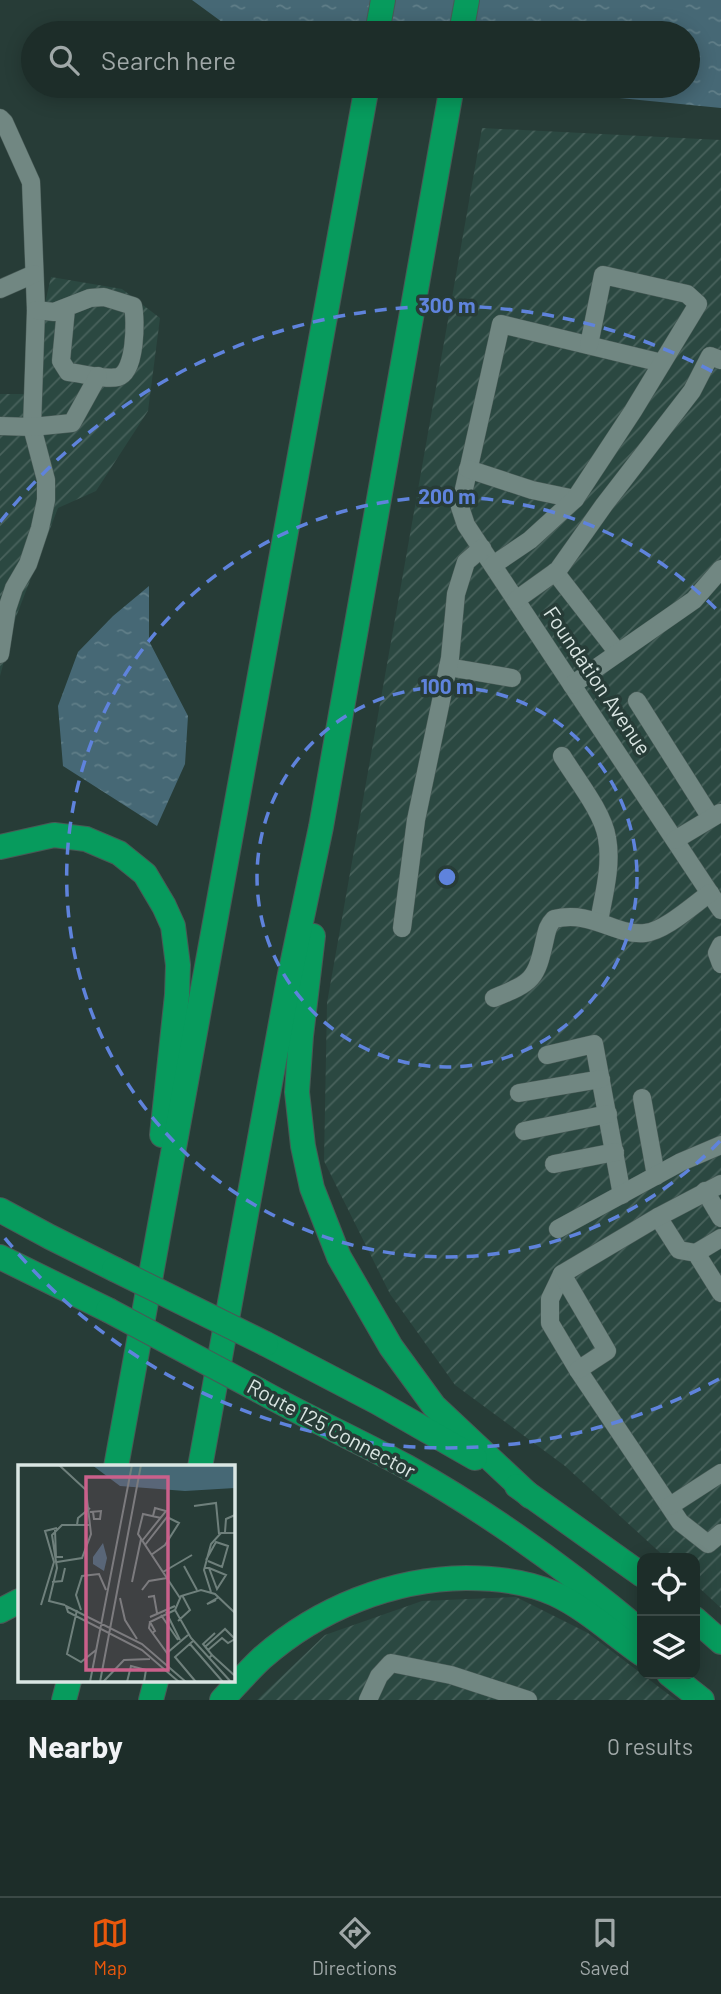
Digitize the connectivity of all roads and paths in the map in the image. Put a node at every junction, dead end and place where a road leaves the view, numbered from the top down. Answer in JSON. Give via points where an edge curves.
{"nodes":[{"id":1,"x":383,"y":0,"type":"edge"},
{"id":2,"x":467,"y":0,"type":"edge"},
{"id":3,"x":379,"y":21,"type":"edge"},
{"id":4,"x":463,"y":21,"type":"edge"},
{"id":5,"x":365,"y":98,"type":"edge"},
{"id":6,"x":450,"y":98,"type":"edge"},
{"id":7,"x":0,"y":118,"type":"edge"},
{"id":8,"x":34,"y":274,"type":"junction"},
{"id":9,"x":0,"y":289,"type":"edge"},
{"id":10,"x":66,"y":309,"type":"junction"},
{"id":11,"x":36,"y":310,"type":"junction"},
{"id":12,"x":589,"y":345,"type":"junction"},
{"id":13,"x":721,"y":360,"type":"edge"},
{"id":14,"x":662,"y":363,"type":"junction"},
{"id":15,"x":98,"y":376,"type":"junction"},
{"id":16,"x":0,"y":426,"type":"edge"},
{"id":17,"x":32,"y":427,"type":"junction"},
{"id":18,"x":468,"y":469,"type":"junction"},
{"id":19,"x":575,"y":499,"type":"junction"},
{"id":20,"x":482,"y":548,"type":"junction"},
{"id":21,"x":493,"y":565,"type":"junction"},
{"id":22,"x":721,"y":569,"type":"edge"},
{"id":23,"x":555,"y":572,"type":"junction"},
{"id":24,"x":516,"y":600,"type":"junction"},
{"id":25,"x":618,"y":653,"type":"junction"},
{"id":26,"x":0,"y":654,"type":"edge"},
{"id":27,"x":448,"y":667,"type":"junction"},
{"id":28,"x":512,"y":678,"type":"dead end"},
{"id":29,"x":572,"y":685,"type":"junction"},
{"id":30,"x":637,"y":701,"type":"dead end"},
{"id":31,"x":562,"y":756,"type":"dead end"},
{"id":32,"x":716,"y":815,"type":"edge"},
{"id":33,"x":321,"y":827,"type":"junction"},
{"id":34,"x":675,"y":840,"type":"junction"},
{"id":35,"x":0,"y":847,"type":"edge"},
{"id":36,"x":710,"y":894,"type":"junction"},
{"id":37,"x":721,"y":910,"type":"edge"},
{"id":38,"x":599,"y":921,"type":"junction"},
{"id":39,"x":402,"y":928,"type":"dead end"},
{"id":40,"x":721,"y":945,"type":"edge"},
{"id":41,"x":721,"y":964,"type":"edge"},
{"id":42,"x":494,"y":998,"type":"dead end"},
{"id":43,"x":547,"y":1055,"type":"dead end"},
{"id":44,"x":601,"y":1079,"type":"junction"},
{"id":45,"x":519,"y":1093,"type":"dead end"},
{"id":46,"x":642,"y":1098,"type":"dead end"},
{"id":47,"x":608,"y":1114,"type":"junction"},
{"id":48,"x":524,"y":1130,"type":"dead end"},
{"id":49,"x":721,"y":1145,"type":"edge"},
{"id":50,"x":615,"y":1152,"type":"junction"},
{"id":51,"x":554,"y":1164,"type":"dead end"},
{"id":52,"x":656,"y":1176,"type":"junction"},
{"id":53,"x":713,"y":1187,"type":"edge"},
{"id":54,"x":622,"y":1195,"type":"junction"},
{"id":55,"x":0,"y":1210,"type":"edge"},
{"id":56,"x":658,"y":1217,"type":"junction"},
{"id":57,"x":721,"y":1218,"type":"edge"},
{"id":58,"x":558,"y":1230,"type":"dead end"},
{"id":59,"x":721,"y":1238,"type":"edge"},
{"id":60,"x":156,"y":1253,"type":"junction"},
{"id":61,"x":696,"y":1253,"type":"junction"},
{"id":62,"x":0,"y":1257,"type":"edge"},
{"id":63,"x":12,"y":1268,"type":"edge"},
{"id":64,"x":562,"y":1274,"type":"junction"},
{"id":65,"x":721,"y":1293,"type":"edge"},
{"id":66,"x":578,"y":1370,"type":"junction"},
{"id":67,"x":115,"y":1460,"type":"edge"},
{"id":68,"x":201,"y":1465,"type":"edge"},
{"id":69,"x":721,"y":1473,"type":"edge"},
{"id":70,"x":530,"y":1496,"type":"junction"},
{"id":71,"x":670,"y":1507,"type":"junction"},
{"id":72,"x":721,"y":1533,"type":"edge"},
{"id":73,"x":637,"y":1571,"type":"edge"},
{"id":74,"x":18,"y":1602,"type":"edge"},
{"id":75,"x":0,"y":1611,"type":"edge"},
{"id":76,"x":700,"y":1623,"type":"edge"},
{"id":77,"x":637,"y":1628,"type":"edge"},
{"id":78,"x":721,"y":1642,"type":"edge"},
{"id":79,"x":637,"y":1650,"type":"edge"},
{"id":80,"x":675,"y":1679,"type":"edge"},
{"id":81,"x":696,"y":1679,"type":"edge"},
{"id":82,"x":69,"y":1682,"type":"edge"},
{"id":83,"x":156,"y":1682,"type":"edge"},
{"id":84,"x":64,"y":1700,"type":"edge"},
{"id":85,"x":151,"y":1700,"type":"edge"},
{"id":86,"x":222,"y":1700,"type":"edge"},
{"id":87,"x":368,"y":1700,"type":"edge"},
{"id":88,"x":528,"y":1700,"type":"edge"},
{"id":89,"x":702,"y":1700,"type":"edge"},
{"id":90,"x":719,"y":1700,"type":"edge"}],
"edges":[{"from":1,"to":3,"type":"highway"},
{"from":2,"to":4,"type":"highway"},
{"from":5,"to":60,"type":"highway"},
{"from":6,"to":33,"type":"highway"},
{"from":7,"to":8,"type":"street","via":[[32,182]]},
{"from":8,"to":9,"type":"street"},
{"from":8,"to":11,"type":"street"},
{"from":10,"to":11,"type":"street"},
{"from":10,"to":15,"type":"street","via":[[61,361],[68,372]]},
{"from":10,"to":15,"type":"street","via":[[104,297],[133,306],[136,318],[126,371],[118,377]]},
{"from":11,"to":17,"type":"street"},
{"from":12,"to":14,"type":"street"},
{"from":12,"to":14,"type":"street","via":[[603,275],[687,294],[698,304]]},
{"from":12,"to":18,"type":"street","name":"Foundation Avenue","via":[[501,324]]},
{"from":13,"to":23,"type":"street","via":[[710,356],[692,391]]},
{"from":14,"to":19,"type":"street"},
{"from":15,"to":17,"type":"street","via":[[72,423]]},
{"from":16,"to":17,"type":"street"},
{"from":17,"to":26,"type":"street","via":[[46,480],[46,500],[28,564],[8,609]]},
{"from":18,"to":19,"type":"street"},
{"from":18,"to":20,"type":"street","name":"Foundation Avenue","via":[[460,507]]},
{"from":19,"to":21,"type":"street","via":[[530,540]]},
{"from":20,"to":21,"type":"street","name":"Foundation Avenue"},
{"from":20,"to":27,"type":"street","via":[[467,562],[456,594]]},
{"from":21,"to":24,"type":"street","name":"Foundation Avenue"},
{"from":22,"to":25,"type":"street","via":[[694,600]]},
{"from":23,"to":24,"type":"street"},
{"from":23,"to":25,"type":"street"},
{"from":24,"to":29,"type":"street","name":"Foundation Avenue"},
{"from":25,"to":29,"type":"street"},
{"from":27,"to":28,"type":"street"},
{"from":27,"to":39,"type":"street","via":[[416,820]]},
{"from":29,"to":34,"type":"street","name":"Foundation Avenue"},
{"from":30,"to":32,"type":"street"},
{"from":31,"to":38,"type":"street","via":[[602,821],[607,838],[608,865]]},
{"from":32,"to":34,"type":"street"},
{"from":33,"to":68,"type":"highway"},
{"from":33,"to":70,"type":"highway","via":[[317,914],[297,1092],[313,1188],[339,1257],[391,1347],[434,1406]]},
{"from":34,"to":36,"type":"street","name":"Foundation Avenue"},
{"from":35,"to":60,"type":"highway","via":[[54,835],[86,839],[119,853],[145,874],[173,926],[177,995],[155,1192]]},
{"from":36,"to":37,"type":"street","name":"Foundation Avenue"},
{"from":36,"to":38,"type":"street","via":[[659,929],[644,933]]},
{"from":38,"to":42,"type":"street","via":[[554,919],[548,925],[538,971],[523,986]]},
{"from":40,"to":41,"type":"street","via":[[717,953]]},
{"from":43,"to":44,"type":"street","via":[[594,1044]]},
{"from":44,"to":45,"type":"street"},
{"from":44,"to":47,"type":"street"},
{"from":46,"to":52,"type":"street"},
{"from":47,"to":48,"type":"street"},
{"from":47,"to":50,"type":"street"},
{"from":49,"to":52,"type":"street"},
{"from":50,"to":51,"type":"street"},
{"from":50,"to":54,"type":"street"},
{"from":52,"to":54,"type":"street"},
{"from":53,"to":56,"type":"street"},
{"from":53,"to":57,"type":"street"},
{"from":54,"to":58,"type":"street"},
{"from":55,"to":70,"type":"highway","name":"Route 125 Connector","bridge":true,"via":[[266,1344],[453,1445]]},
{"from":56,"to":61,"type":"street","via":[[679,1250]]},
{"from":56,"to":64,"type":"street"},
{"from":59,"to":61,"type":"street"},
{"from":60,"to":67,"type":"highway"},
{"from":61,"to":65,"type":"street"},
{"from":62,"to":63,"type":"highway","name":"Route 125 Connector"},
{"from":63,"to":77,"type":"highway","name":"Route 125 Connector","bridge":true,"via":[[108,1310],[407,1467],[488,1516]]},
{"from":64,"to":66,"type":"street","via":[[550,1298],[550,1323]]},
{"from":64,"to":66,"type":"street","via":[[607,1351]]},
{"from":66,"to":71,"type":"street"},
{"from":69,"to":71,"type":"street"},
{"from":70,"to":73,"type":"highway","name":"Route 125 Connector"},
{"from":71,"to":72,"type":"street","via":[[680,1522],[708,1544]]},
{"from":74,"to":75,"type":"highway"},
{"from":76,"to":78,"type":"highway"},
{"from":79,"to":86,"type":"highway","via":[[582,1609],[531,1584],[432,1579],[401,1584],[331,1611],[262,1657]]},
{"from":80,"to":89,"type":"highway"},
{"from":81,"to":90,"type":"highway"},
{"from":82,"to":84,"type":"highway"},
{"from":83,"to":85,"type":"highway"},
{"from":87,"to":88,"type":"street","via":[[391,1663],[451,1675]]}]}
